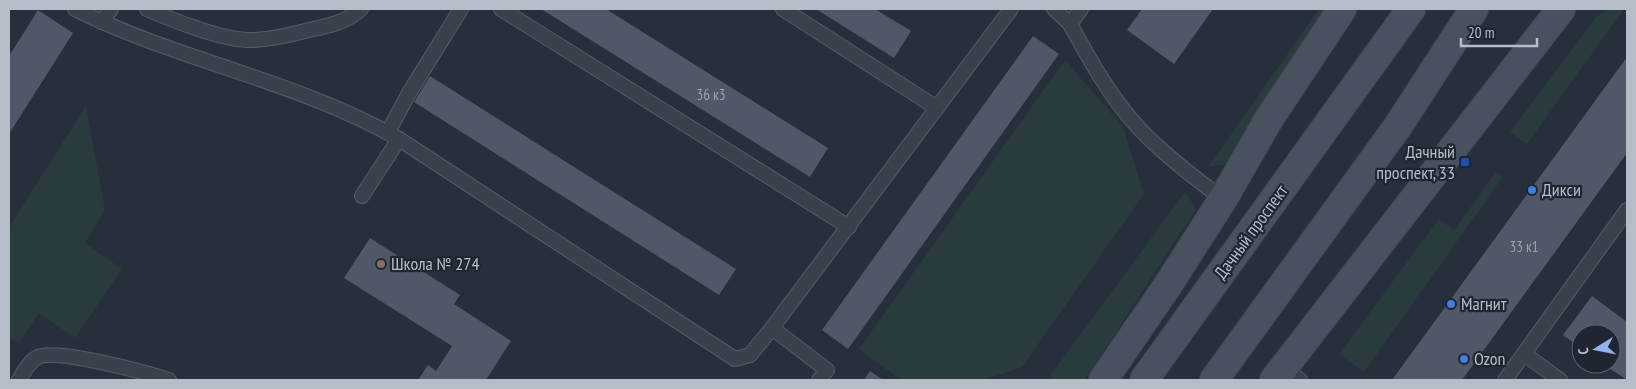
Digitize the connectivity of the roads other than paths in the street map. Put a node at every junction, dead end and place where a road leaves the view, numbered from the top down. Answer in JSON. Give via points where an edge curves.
{"nodes":[{"id":1,"x":75,"y":9,"type":"edge"},
{"id":2,"x":111,"y":9,"type":"edge"},
{"id":3,"x":147,"y":9,"type":"edge"},
{"id":4,"x":361,"y":9,"type":"edge"},
{"id":5,"x":461,"y":9,"type":"edge"},
{"id":6,"x":501,"y":9,"type":"edge"},
{"id":7,"x":784,"y":9,"type":"edge"},
{"id":8,"x":1011,"y":9,"type":"edge"},
{"id":9,"x":1055,"y":9,"type":"edge"},
{"id":10,"x":1081,"y":9,"type":"edge"},
{"id":11,"x":1342,"y":9,"type":"edge"},
{"id":12,"x":1411,"y":9,"type":"edge"},
{"id":13,"x":1474,"y":9,"type":"edge"},
{"id":14,"x":1496,"y":9,"type":"edge"},
{"id":15,"x":1561,"y":9,"type":"edge"},
{"id":16,"x":101,"y":22,"type":"junction"},
{"id":17,"x":1070,"y":24,"type":"junction"},
{"id":18,"x":1452,"y":41,"type":"junction"},
{"id":19,"x":937,"y":108,"type":"junction"},
{"id":20,"x":393,"y":136,"type":"junction"},
{"id":21,"x":362,"y":196,"type":"dead end"},
{"id":22,"x":1223,"y":199,"type":"junction"},
{"id":23,"x":1627,"y":210,"type":"edge"},
{"id":24,"x":848,"y":227,"type":"junction"},
{"id":25,"x":772,"y":328,"type":"junction"},
{"id":26,"x":1524,"y":354,"type":"junction"},
{"id":27,"x":1286,"y":376,"type":"edge"},
{"id":28,"x":19,"y":380,"type":"edge"},
{"id":29,"x":170,"y":380,"type":"edge"},
{"id":30,"x":819,"y":380,"type":"edge"},
{"id":31,"x":1103,"y":380,"type":"edge"},
{"id":32,"x":1144,"y":380,"type":"edge"},
{"id":33,"x":1214,"y":380,"type":"edge"},
{"id":34,"x":1505,"y":380,"type":"edge"},
{"id":35,"x":1560,"y":380,"type":"edge"}],
"edges":[{"from":1,"to":16,"type":"lane"},
{"from":2,"to":16,"type":"lane"},
{"from":3,"to":4,"type":"lane","via":[[224,37],[247,40],[325,27],[343,21]]},
{"from":5,"to":20,"type":"lane","via":[[409,92]]},
{"from":6,"to":24,"type":"lane"},
{"from":7,"to":19,"type":"lane"},
{"from":8,"to":19,"type":"lane"},
{"from":9,"to":17,"type":"lane"},
{"from":10,"to":17,"type":"lane"},
{"from":11,"to":22,"type":"main road","via":[[1269,119]]},
{"from":12,"to":32,"type":"main road","name":"Дачный проспект"},
{"from":13,"to":18,"type":"main road"},
{"from":14,"to":18,"type":"main road"},
{"from":15,"to":27,"type":"main road"},
{"from":16,"to":20,"type":"lane","via":[[349,112]]},
{"from":17,"to":22,"type":"lane","via":[[1092,64],[1130,119],[1187,172]]},
{"from":18,"to":33,"type":"main road","via":[[1398,126]]},
{"from":19,"to":24,"type":"lane"},
{"from":20,"to":21,"type":"lane"},
{"from":20,"to":25,"type":"lane","via":[[735,359],[750,355]]},
{"from":22,"to":31,"type":"main road"},
{"from":23,"to":26,"type":"lane"},
{"from":24,"to":25,"type":"lane"},
{"from":25,"to":30,"type":"lane","via":[[827,370]]},
{"from":26,"to":34,"type":"lane"},
{"from":26,"to":35,"type":"lane"},
{"from":28,"to":29,"type":"lane","via":[[28,365],[38,357],[52,354]]}]}
